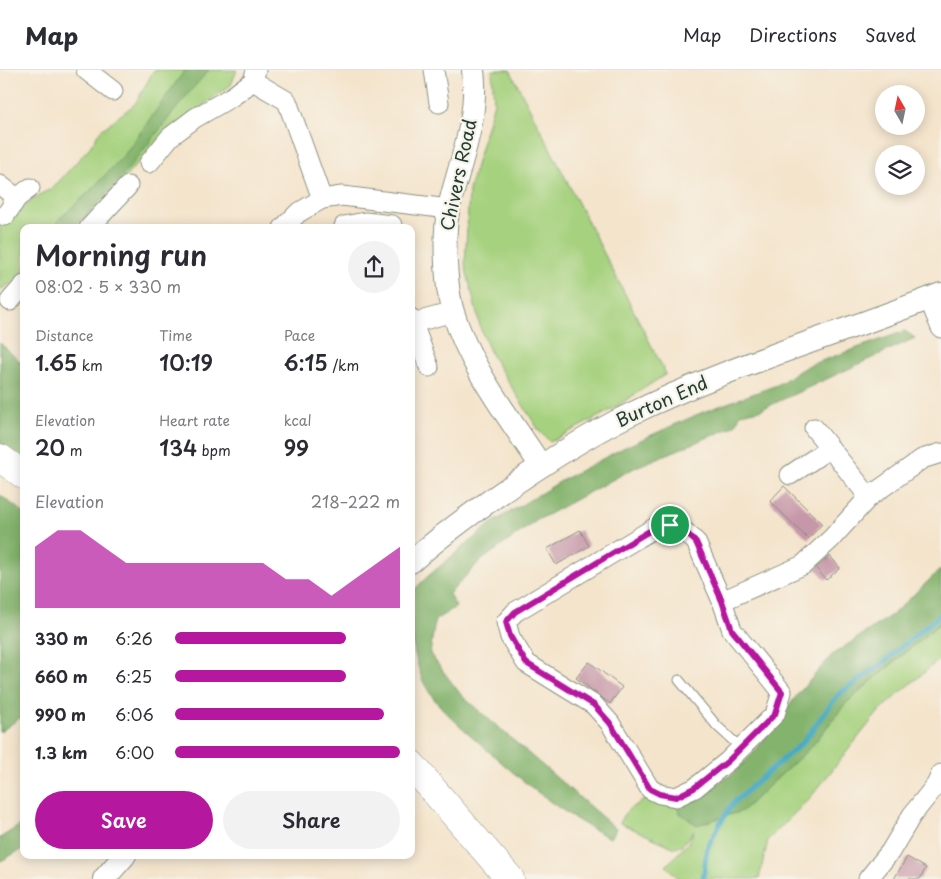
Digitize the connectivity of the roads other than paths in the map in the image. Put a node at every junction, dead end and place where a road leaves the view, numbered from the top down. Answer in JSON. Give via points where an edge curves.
{"nodes":[{"id":1,"x":86,"y":70,"type":"edge"},
{"id":2,"x":434,"y":70,"type":"edge"},
{"id":3,"x":473,"y":70,"type":"edge"},
{"id":4,"x":255,"y":75,"type":"edge"},
{"id":5,"x":113,"y":91,"type":"dead end"},
{"id":6,"x":439,"y":102,"type":"dead end"},
{"id":7,"x":149,"y":163,"type":"dead end"},
{"id":8,"x":0,"y":185,"type":"edge"},
{"id":9,"x":128,"y":186,"type":"dead end"},
{"id":10,"x":322,"y":199,"type":"junction"},
{"id":11,"x":367,"y":199,"type":"junction"},
{"id":12,"x":449,"y":209,"type":"junction"},
{"id":13,"x":5,"y":216,"type":"dead end"},
{"id":14,"x":365,"y":222,"type":"junction"},
{"id":15,"x":93,"y":224,"type":"edge"},
{"id":16,"x":287,"y":224,"type":"edge"},
{"id":17,"x":354,"y":224,"type":"edge"},
{"id":18,"x":383,"y":224,"type":"edge"},
{"id":19,"x":20,"y":290,"type":"edge"},
{"id":20,"x":935,"y":297,"type":"edge"},
{"id":21,"x":10,"y":301,"type":"dead end"},
{"id":22,"x":452,"y":312,"type":"junction"},
{"id":23,"x":415,"y":319,"type":"edge"},
{"id":24,"x":415,"y":328,"type":"edge"},
{"id":25,"x":941,"y":328,"type":"edge"},
{"id":26,"x":430,"y":367,"type":"dead end"},
{"id":27,"x":814,"y":428,"type":"dead end"},
{"id":28,"x":830,"y":448,"type":"junction"},
{"id":29,"x":941,"y":453,"type":"edge"},
{"id":30,"x":0,"y":458,"type":"edge"},
{"id":31,"x":541,"y":466,"type":"junction"},
{"id":32,"x":20,"y":472,"type":"edge"},
{"id":33,"x":790,"y":475,"type":"dead end"},
{"id":34,"x":869,"y":497,"type":"junction"},
{"id":35,"x":415,"y":559,"type":"edge"},
{"id":36,"x":722,"y":601,"type":"junction"},
{"id":37,"x":679,"y":680,"type":"dead end"},
{"id":38,"x":741,"y":748,"type":"junction"},
{"id":39,"x":415,"y":769,"type":"edge"},
{"id":40,"x":941,"y":774,"type":"edge"},
{"id":41,"x":119,"y":859,"type":"edge"},
{"id":42,"x":104,"y":879,"type":"edge"},
{"id":43,"x":510,"y":879,"type":"edge"},
{"id":44,"x":868,"y":879,"type":"edge"}],
"edges":[{"from":1,"to":5,"type":"street"},
{"from":2,"to":6,"type":"street"},
{"from":3,"to":12,"type":"street","name":"Chivers Road","via":[[475,85],[470,131]]},
{"from":4,"to":7,"type":"street","via":[[233,96],[170,137]]},
{"from":4,"to":10,"type":"street","via":[[288,101]]},
{"from":8,"to":13,"type":"street","via":[[23,193]]},
{"from":9,"to":15,"type":"street"},
{"from":10,"to":11,"type":"street","via":[[342,196]]},
{"from":10,"to":16,"type":"street","via":[[298,213]]},
{"from":11,"to":12,"type":"street"},
{"from":11,"to":14,"type":"street"},
{"from":12,"to":22,"type":"street","name":"Chivers Road","via":[[445,244]]},
{"from":14,"to":17,"type":"street"},
{"from":14,"to":18,"type":"street"},
{"from":19,"to":21,"type":"street"},
{"from":20,"to":25,"type":"street"},
{"from":20,"to":31,"type":"street","name":"Burton End","via":[[683,390],[626,416]]},
{"from":22,"to":23,"type":"street"},
{"from":22,"to":31,"type":"street","name":"Chivers Road","via":[[484,380]]},
{"from":24,"to":26,"type":"street"},
{"from":27,"to":28,"type":"street"},
{"from":28,"to":33,"type":"street"},
{"from":28,"to":34,"type":"street"},
{"from":29,"to":34,"type":"street","via":[[922,459]]},
{"from":30,"to":32,"type":"main road"},
{"from":31,"to":35,"type":"street","name":"Burton End","via":[[484,504]]},
{"from":34,"to":36,"type":"street","via":[[803,565]]},
{"from":36,"to":38,"type":"street","via":[[732,630],[782,692],[775,714]]},
{"from":36,"to":38,"type":"street","via":[[696,542],[682,529],[670,525],[656,527],[515,612],[506,622],[510,636],[526,663],[594,705],[610,723],[650,789],[676,797],[694,788]]},
{"from":37,"to":38,"type":"lane","via":[[717,726]]},
{"from":39,"to":43,"type":"main road"},
{"from":40,"to":44,"type":"street","via":[[890,852]]},
{"from":41,"to":42,"type":"street"}]}
